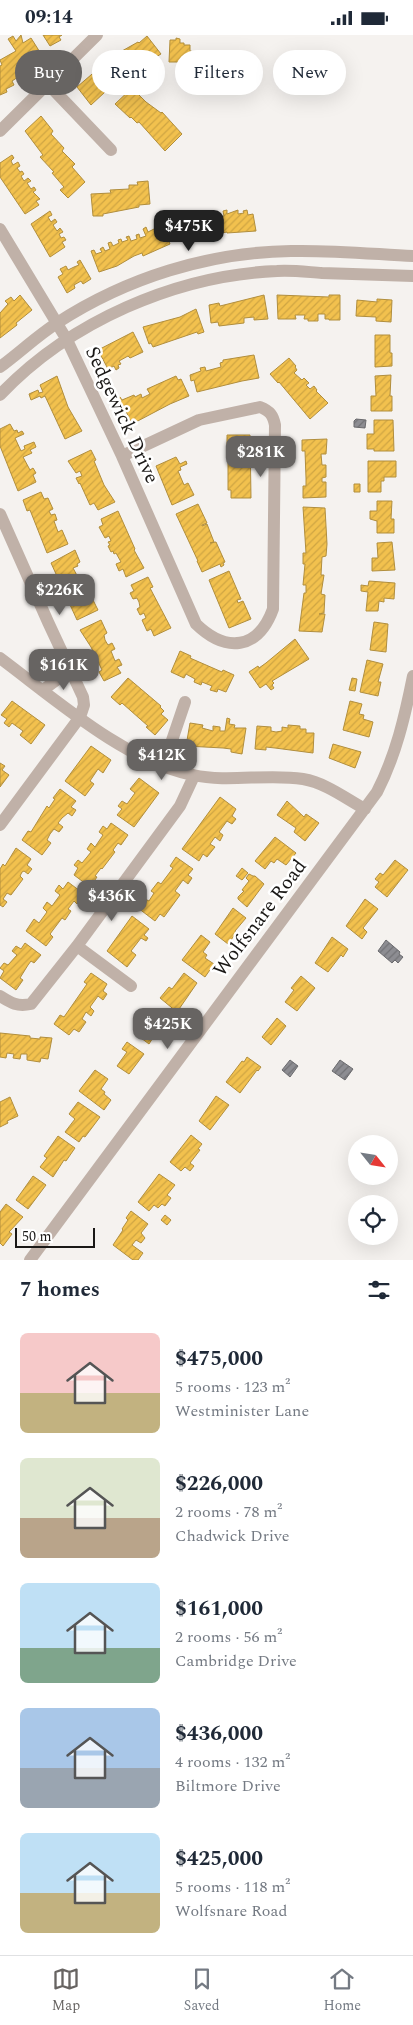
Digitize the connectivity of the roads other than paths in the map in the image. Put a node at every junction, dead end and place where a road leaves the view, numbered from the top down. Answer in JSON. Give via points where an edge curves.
{"nodes":[{"id":1,"x":97,"y":35,"type":"edge"},
{"id":2,"x":82,"y":50,"type":"edge"},
{"id":3,"x":37,"y":95,"type":"edge"},
{"id":4,"x":58,"y":95,"type":"edge"},
{"id":5,"x":0,"y":131,"type":"edge"},
{"id":6,"x":111,"y":150,"type":"dead end"},
{"id":7,"x":0,"y":229,"type":"edge"},
{"id":8,"x":413,"y":256,"type":"edge"},
{"id":9,"x":413,"y":276,"type":"edge"},
{"id":10,"x":57,"y":323,"type":"junction"},
{"id":11,"x":67,"y":340,"type":"junction"},
{"id":12,"x":0,"y":367,"type":"edge"},
{"id":13,"x":0,"y":395,"type":"edge"},
{"id":14,"x":122,"y":456,"type":"junction"},
{"id":15,"x":0,"y":514,"type":"edge"},
{"id":16,"x":0,"y":658,"type":"edge"},
{"id":17,"x":70,"y":670,"type":"junction"},
{"id":18,"x":413,"y":676,"type":"edge"},
{"id":19,"x":43,"y":690,"type":"junction"},
{"id":20,"x":185,"y":702,"type":"dead end"},
{"id":21,"x":80,"y":717,"type":"junction"},
{"id":22,"x":163,"y":767,"type":"junction"},
{"id":23,"x":194,"y":776,"type":"junction"},
{"id":24,"x":364,"y":809,"type":"junction"},
{"id":25,"x":0,"y":825,"type":"edge"},
{"id":26,"x":77,"y":946,"type":"junction"},
{"id":27,"x":131,"y":986,"type":"dead end"},
{"id":28,"x":0,"y":996,"type":"edge"},
{"id":29,"x":30,"y":1260,"type":"edge"}],
"edges":[{"from":1,"to":2,"type":"street"},
{"from":3,"to":5,"type":"street"},
{"from":4,"to":6,"type":"street"},
{"from":7,"to":10,"type":"street","name":"Sedgewick Drive"},
{"from":8,"to":10,"type":"street","via":[[291,251],[220,259],[164,272],[106,295]]},
{"from":9,"to":11,"type":"street","via":[[277,271],[211,279],[146,299],[103,317]]},
{"from":10,"to":11,"type":"street","name":"Sedgewick Drive"},
{"from":10,"to":12,"type":"street"},
{"from":11,"to":13,"type":"street","via":[[13,381]]},
{"from":11,"to":14,"type":"street","name":"Sedgewick Drive"},
{"from":14,"to":14,"type":"street","name":"Sedgewick Drive","via":[[200,420],[260,407],[274,416],[273,609],[268,623],[258,635],[240,643],[219,640],[196,624]]},
{"from":15,"to":17,"type":"street"},
{"from":16,"to":19,"type":"street"},
{"from":17,"to":19,"type":"street"},
{"from":17,"to":21,"type":"street","via":[[83,697]]},
{"from":18,"to":24,"type":"street","name":"Wolfsnare Road","via":[[393,756],[377,792]]},
{"from":19,"to":21,"type":"street"},
{"from":20,"to":22,"type":"street"},
{"from":21,"to":22,"type":"street","via":[[133,754]]},
{"from":21,"to":25,"type":"street"},
{"from":22,"to":23,"type":"street"},
{"from":23,"to":24,"type":"street","via":[[303,779],[323,785]]},
{"from":23,"to":26,"type":"street","via":[[180,806]]},
{"from":24,"to":29,"type":"street","name":"Wolfsnare Road"},
{"from":26,"to":27,"type":"street"},
{"from":26,"to":28,"type":"street","via":[[31,1003],[14,1005]]}]}
